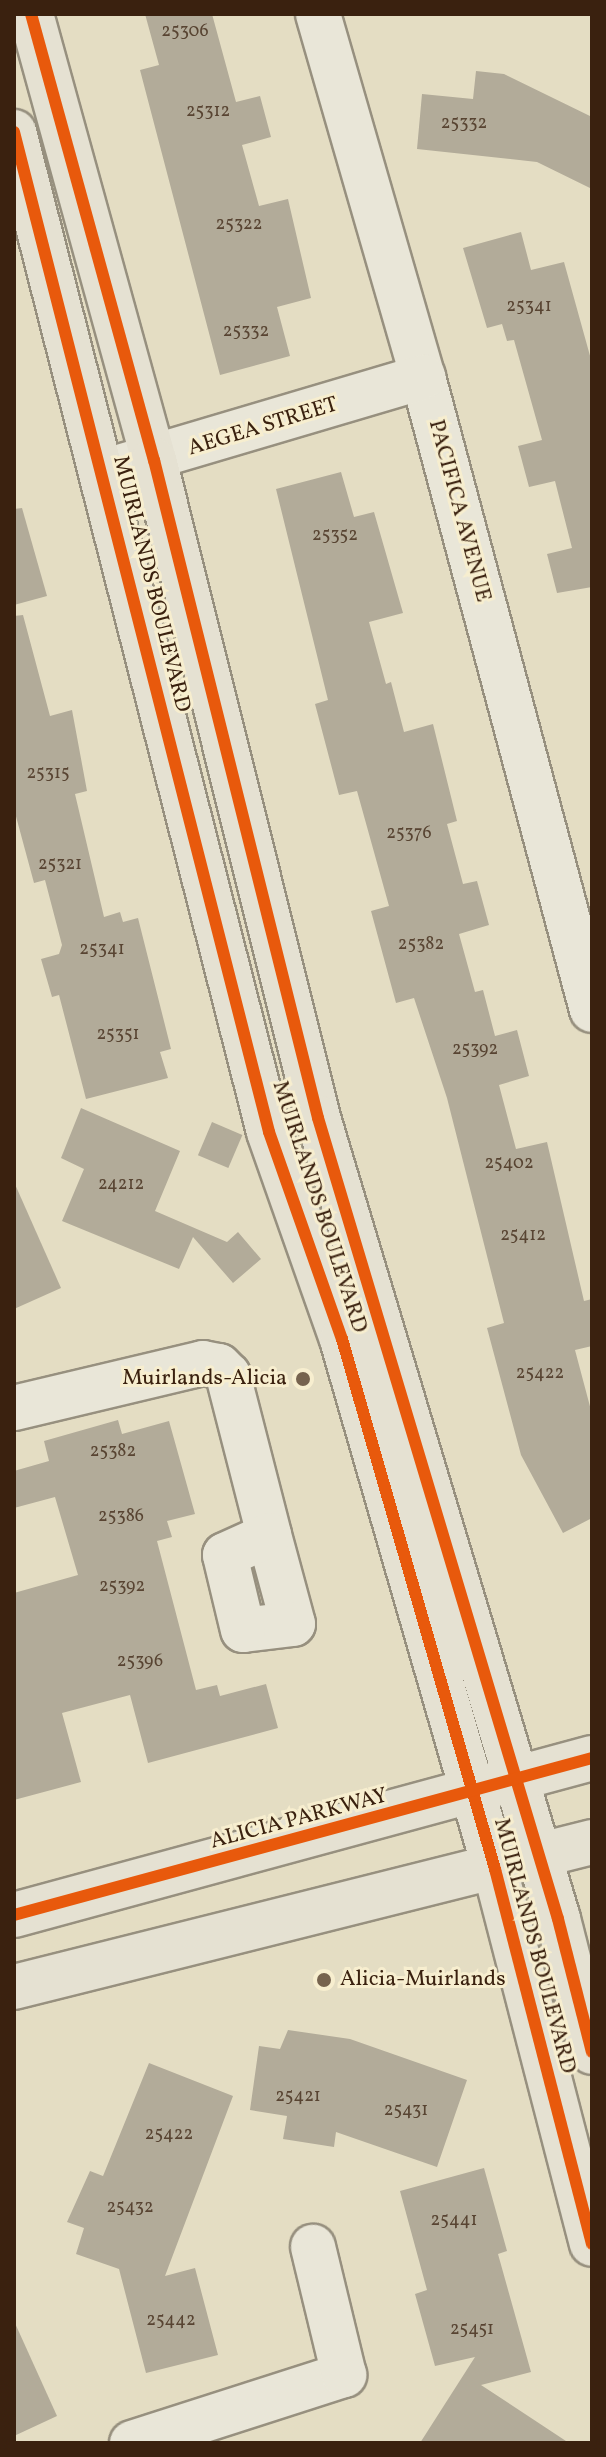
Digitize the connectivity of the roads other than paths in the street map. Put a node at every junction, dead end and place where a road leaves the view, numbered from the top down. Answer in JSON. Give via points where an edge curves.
{"nodes":[{"id":1,"x":31,"y":14,"type":"edge"},
{"id":2,"x":326,"y":16,"type":"edge"},
{"id":3,"x":14,"y":132,"type":"edge"},
{"id":4,"x":423,"y":377,"type":"junction"},
{"id":5,"x":154,"y":460,"type":"junction"},
{"id":6,"x":102,"y":472,"type":"junction"},
{"id":7,"x":592,"y":1010,"type":"edge"},
{"id":8,"x":14,"y":1408,"type":"edge"},
{"id":9,"x":269,"y":1535,"type":"dead end"},
{"id":10,"x":592,"y":1758,"type":"edge"},
{"id":11,"x":492,"y":1787,"type":"junction"},
{"id":12,"x":592,"y":1842,"type":"edge"},
{"id":13,"x":537,"y":1857,"type":"junction"},
{"id":14,"x":495,"y":1869,"type":"junction"},
{"id":15,"x":14,"y":1915,"type":"edge"},
{"id":16,"x":14,"y":1987,"type":"edge"},
{"id":17,"x":592,"y":2052,"type":"edge"},
{"id":18,"x":592,"y":2244,"type":"edge"},
{"id":19,"x":313,"y":2247,"type":"dead end"},
{"id":20,"x":132,"y":2443,"type":"edge"}],
"edges":[{"from":1,"to":5,"type":"main road","name":"MUIRLANDS BOULEVARD"},
{"from":2,"to":4,"type":"street","name":"PACIFICA AVENUE"},
{"from":3,"to":6,"type":"main road","name":"MUIRLANDS BOULEVARD"},
{"from":4,"to":5,"type":"street","name":"AEGEA STREET"},
{"from":4,"to":7,"type":"street","name":"PACIFICA AVENUE"},
{"from":5,"to":6,"type":"street","name":"AEGEA STREET"},
{"from":5,"to":11,"type":"main road","name":"MUIRLANDS BOULEVARD"},
{"from":6,"to":11,"type":"main road","name":"MUIRLANDS BOULEVARD","via":[[269,1132]]},
{"from":8,"to":9,"type":"street","via":[[203,1363],[228,1375]]},
{"from":10,"to":11,"type":"main road","name":"ALICIA PARKWAY"},
{"from":11,"to":13,"type":"main road","name":"MUIRLANDS BOULEVARD"},
{"from":11,"to":14,"type":"main road","name":"MUIRLANDS BOULEVARD"},
{"from":11,"to":15,"type":"main road","name":"ALICIA PARKWAY"},
{"from":12,"to":13,"type":"main road"},
{"from":13,"to":14,"type":"main road"},
{"from":13,"to":17,"type":"main road","name":"MUIRLANDS BOULEVARD"},
{"from":14,"to":16,"type":"main road"},
{"from":14,"to":18,"type":"main road","name":"MUIRLANDS BOULEVARD"},
{"from":19,"to":20,"type":"street","via":[[344,2375]]}]}
